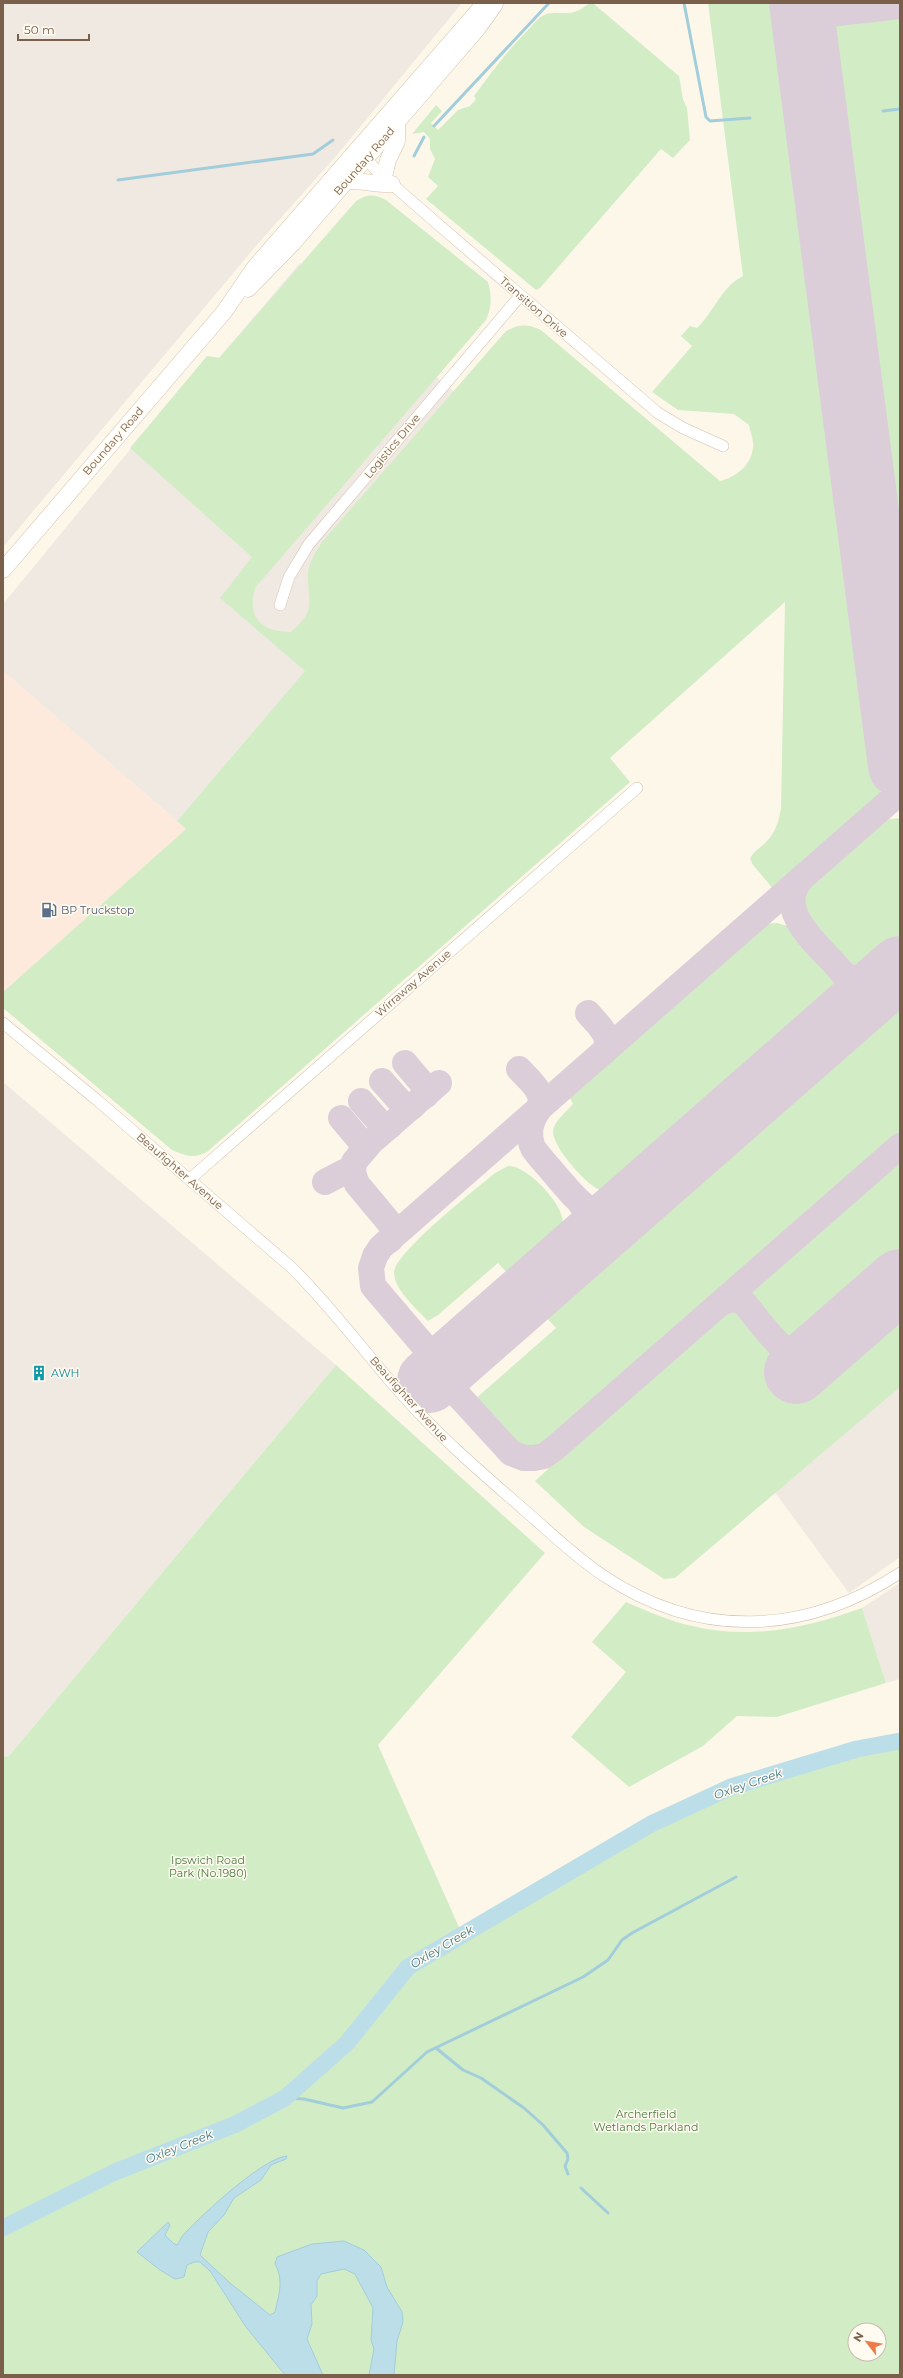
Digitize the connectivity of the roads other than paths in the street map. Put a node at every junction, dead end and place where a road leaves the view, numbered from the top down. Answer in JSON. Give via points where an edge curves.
{"nodes":[{"id":1,"x":486,"y":3,"type":"edge"},
{"id":2,"x":496,"y":3,"type":"edge"},
{"id":3,"x":397,"y":122,"type":"junction"},
{"id":4,"x":362,"y":154,"type":"junction"},
{"id":5,"x":346,"y":181,"type":"junction"},
{"id":6,"x":388,"y":181,"type":"junction"},
{"id":7,"x":520,"y":296,"type":"junction"},
{"id":8,"x":224,"y":312,"type":"junction"},
{"id":9,"x":723,"y":446,"type":"dead end"},
{"id":10,"x":3,"y":570,"type":"edge"},
{"id":11,"x":280,"y":605,"type":"dead end"},
{"id":12,"x":637,"y":788,"type":"dead end"},
{"id":13,"x":3,"y":1023,"type":"edge"},
{"id":14,"x":190,"y":1179,"type":"junction"},
{"id":15,"x":900,"y":1573,"type":"edge"}],
"edges":[{"from":1,"to":4,"type":"main road","name":"Boundary Road"},
{"from":2,"to":3,"type":"main road","name":"Boundary Road"},
{"from":3,"to":4,"type":"main road","name":"Boundary Road"},
{"from":3,"to":6,"type":"main road","via":[[397,141],[388,160]]},
{"from":4,"to":5,"type":"main road","name":"Boundary Road"},
{"from":4,"to":6,"type":"street","name":"Transition Drive"},
{"from":4,"to":8,"type":"main road","name":"Boundary Road","via":[[256,267]]},
{"from":5,"to":6,"type":"main road","via":[[361,180],[375,185]]},
{"from":5,"to":8,"type":"main road","name":"Boundary Road","via":[[273,265]]},
{"from":6,"to":7,"type":"street","name":"Transition Drive"},
{"from":7,"to":9,"type":"street","name":"Transition Drive","via":[[658,413],[683,428]]},
{"from":7,"to":11,"type":"street","name":"Logistics Drive","via":[[309,544],[289,577]]},
{"from":8,"to":10,"type":"main road","name":"Boundary Road"},
{"from":12,"to":14,"type":"street","name":"Wirraway Avenue"},
{"from":13,"to":14,"type":"street","name":"Beaufighter Avenue"},
{"from":14,"to":15,"type":"street","name":"Beaufighter Avenue","via":[[312,1287],[405,1398],[448,1443],[583,1560],[636,1596],[685,1614],[733,1621],[778,1621],[851,1602]]}]}
